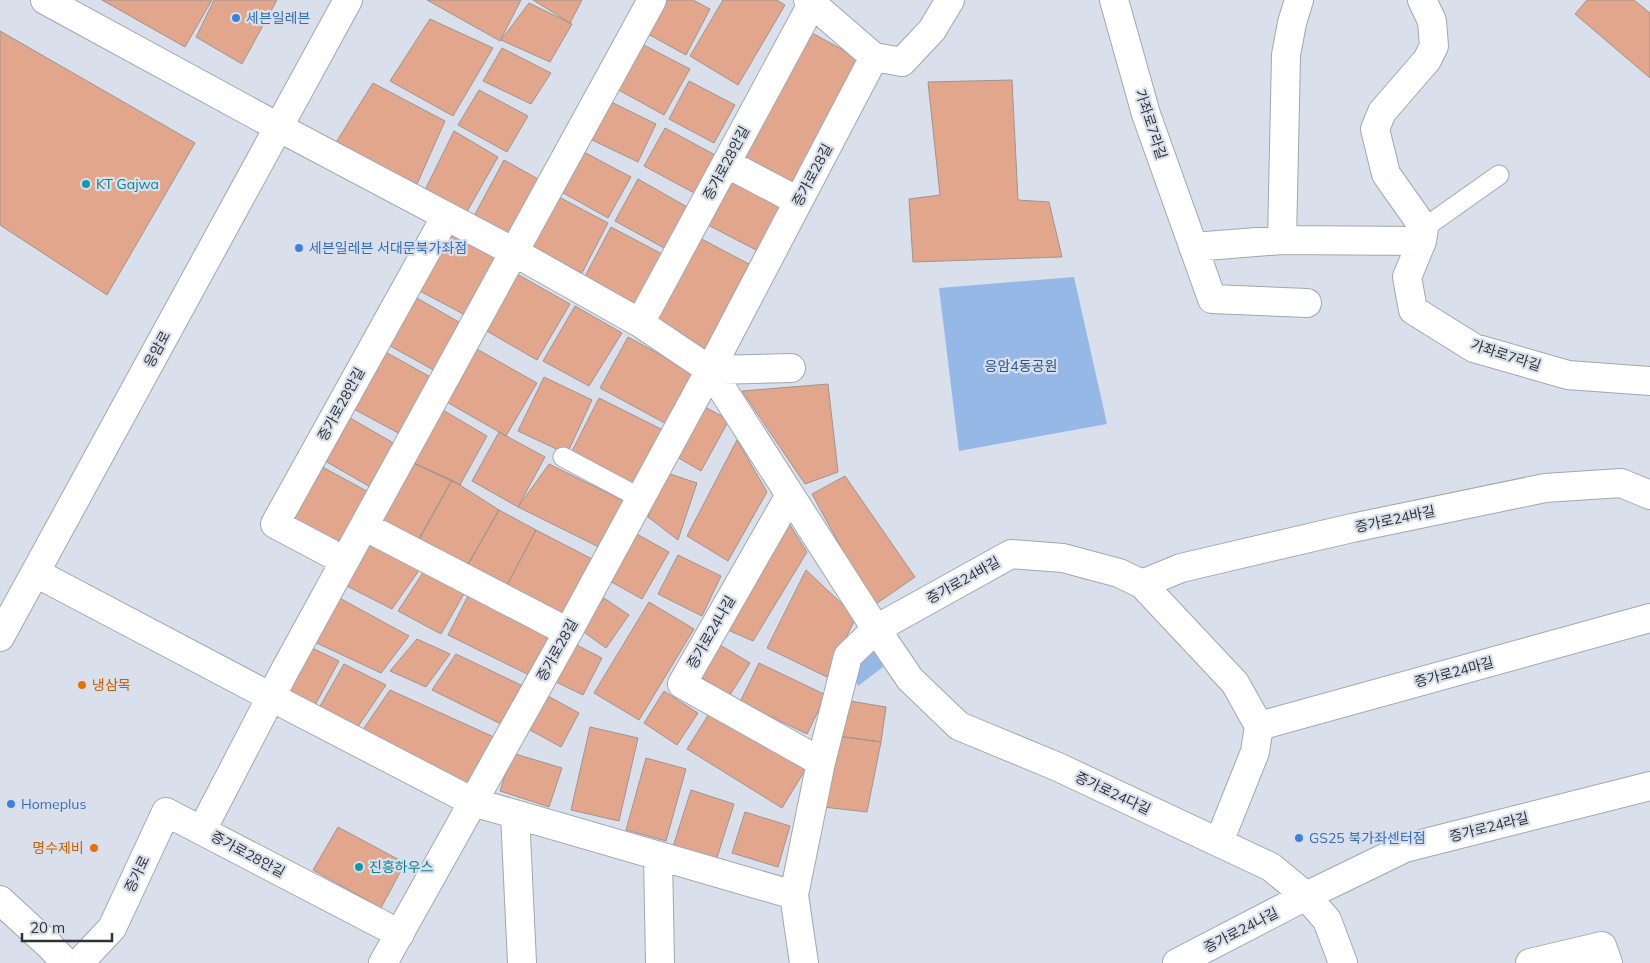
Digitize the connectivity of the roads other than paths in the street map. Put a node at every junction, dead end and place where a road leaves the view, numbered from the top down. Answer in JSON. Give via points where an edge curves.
{"nodes":[{"id":1,"x":45,"y":0,"type":"edge"},
{"id":2,"x":348,"y":0,"type":"edge"},
{"id":3,"x":652,"y":0,"type":"edge"},
{"id":4,"x":950,"y":0,"type":"edge"},
{"id":5,"x":1114,"y":0,"type":"edge"},
{"id":6,"x":1299,"y":0,"type":"edge"},
{"id":7,"x":1422,"y":0,"type":"edge"},
{"id":8,"x":810,"y":2,"type":"edge"},
{"id":9,"x":874,"y":57,"type":"junction"},
{"id":10,"x":278,"y":127,"type":"junction"},
{"id":11,"x":726,"y":163,"type":"junction"},
{"id":12,"x":1499,"y":175,"type":"dead end"},
{"id":13,"x":798,"y":201,"type":"junction"},
{"id":14,"x":446,"y":216,"type":"junction"},
{"id":15,"x":1423,"y":234,"type":"junction"},
{"id":16,"x":1282,"y":240,"type":"junction"},
{"id":17,"x":1193,"y":247,"type":"junction"},
{"id":18,"x":514,"y":252,"type":"junction"},
{"id":19,"x":1307,"y":303,"type":"dead end"},
{"id":20,"x":640,"y":323,"type":"junction"},
{"id":21,"x":791,"y":368,"type":"dead end"},
{"id":22,"x":710,"y":370,"type":"junction"},
{"id":23,"x":1650,"y":381,"type":"edge"},
{"id":24,"x":563,"y":457,"type":"dead end"},
{"id":25,"x":790,"y":495,"type":"junction"},
{"id":26,"x":1650,"y":495,"type":"edge"},
{"id":27,"x":640,"y":498,"type":"junction"},
{"id":28,"x":364,"y":526,"type":"junction"},
{"id":29,"x":345,"y":560,"type":"junction"},
{"id":30,"x":36,"y":572,"type":"junction"},
{"id":31,"x":1142,"y":584,"type":"junction"},
{"id":32,"x":1650,"y":618,"type":"edge"},
{"id":33,"x":876,"y":628,"type":"junction"},
{"id":34,"x":568,"y":632,"type":"junction"},
{"id":35,"x":0,"y":637,"type":"edge"},
{"id":36,"x":271,"y":698,"type":"junction"},
{"id":37,"x":1259,"y":726,"type":"junction"},
{"id":38,"x":821,"y":762,"type":"junction"},
{"id":39,"x":1650,"y":786,"type":"edge"},
{"id":40,"x":473,"y":802,"type":"junction"},
{"id":41,"x":515,"y":814,"type":"junction"},
{"id":42,"x":202,"y":830,"type":"junction"},
{"id":43,"x":1219,"y":842,"type":"junction"},
{"id":44,"x":658,"y":856,"type":"junction"},
{"id":45,"x":794,"y":895,"type":"junction"},
{"id":46,"x":1306,"y":896,"type":"junction"},
{"id":47,"x":0,"y":900,"type":"edge"},
{"id":48,"x":400,"y":934,"type":"junction"},
{"id":49,"x":1605,"y":954,"type":"edge"},
{"id":50,"x":66,"y":963,"type":"edge"},
{"id":51,"x":78,"y":963,"type":"edge"},
{"id":52,"x":383,"y":963,"type":"edge"},
{"id":53,"x":522,"y":963,"type":"edge"},
{"id":54,"x":660,"y":963,"type":"edge"},
{"id":55,"x":804,"y":963,"type":"edge"},
{"id":56,"x":1177,"y":963,"type":"edge"},
{"id":57,"x":1343,"y":963,"type":"edge"},
{"id":58,"x":1530,"y":963,"type":"edge"}],
"edges":[{"from":1,"to":10,"type":"street"},
{"from":2,"to":10,"type":"street","name":"응암로"},
{"from":3,"to":18,"type":"street","name":"증가로28안길"},
{"from":4,"to":9,"type":"street","via":[[932,30],[902,62]]},
{"from":5,"to":17,"type":"street","name":"가좌로7라길","via":[[1146,114]]},
{"from":6,"to":16,"type":"street","via":[[1286,55]]},
{"from":7,"to":15,"type":"street","via":[[1432,21],[1434,46],[1427,60],[1382,112],[1375,129],[1386,174]]},
{"from":8,"to":9,"type":"street"},
{"from":8,"to":11,"type":"street","name":"증가로28안길"},
{"from":9,"to":13,"type":"street","name":"증가로28길"},
{"from":10,"to":14,"type":"street"},
{"from":10,"to":30,"type":"street","name":"응암로"},
{"from":11,"to":13,"type":"street"},
{"from":11,"to":20,"type":"street","name":"증가로28안길"},
{"from":12,"to":15,"type":"lane"},
{"from":13,"to":22,"type":"street","name":"증가로28길"},
{"from":14,"to":18,"type":"street"},
{"from":14,"to":29,"type":"street","name":"증가로28안길","via":[[275,524]]},
{"from":15,"to":16,"type":"street"},
{"from":15,"to":23,"type":"street","name":"가좌로7라길","via":[[1407,277],[1413,310],[1474,348],[1568,375]]},
{"from":16,"to":17,"type":"street"},
{"from":17,"to":19,"type":"street","name":"가좌로7라길","via":[[1212,299]]},
{"from":18,"to":20,"type":"street"},
{"from":18,"to":28,"type":"street","name":"증가로28안길"},
{"from":20,"to":22,"type":"street"},
{"from":21,"to":22,"type":"street"},
{"from":22,"to":25,"type":"street"},
{"from":22,"to":27,"type":"street","name":"증가로28길"},
{"from":24,"to":27,"type":"lane"},
{"from":25,"to":33,"type":"street"},
{"from":25,"to":38,"type":"street","name":"증가로24나길","via":[[682,684]]},
{"from":26,"to":31,"type":"street","name":"증가로24바길","via":[[1621,483],[1545,488],[1181,568]]},
{"from":27,"to":34,"type":"street","name":"증가로28길"},
{"from":28,"to":29,"type":"street","name":"증가로28안길"},
{"from":28,"to":34,"type":"street"},
{"from":29,"to":36,"type":"street","name":"증가로28안길"},
{"from":30,"to":35,"type":"street","name":"응암로"},
{"from":30,"to":36,"type":"street"},
{"from":31,"to":33,"type":"street","name":"증가로24바길","via":[[1119,573],[1063,558],[1011,554]]},
{"from":31,"to":37,"type":"street","name":"증가로24바길","via":[[1235,683]]},
{"from":32,"to":37,"type":"street","name":"증가로24마길"},
{"from":33,"to":38,"type":"street","via":[[848,656]]},
{"from":33,"to":43,"type":"street","name":"증가로24다길","via":[[910,679],[959,726],[1058,767]]},
{"from":34,"to":40,"type":"street","name":"증가로28길"},
{"from":36,"to":40,"type":"street"},
{"from":36,"to":42,"type":"street","name":"증가로28안길"},
{"from":37,"to":43,"type":"street","via":[[1255,752]]},
{"from":38,"to":45,"type":"street"},
{"from":39,"to":46,"type":"street","name":"증가로24라길","via":[[1405,848]]},
{"from":40,"to":41,"type":"street"},
{"from":40,"to":48,"type":"street","name":"증가로28길"},
{"from":41,"to":44,"type":"street"},
{"from":41,"to":53,"type":"street"},
{"from":42,"to":48,"type":"street","name":"증가로28안길"},
{"from":42,"to":51,"type":"street","name":"증가로","via":[[166,812],[112,928]]},
{"from":43,"to":46,"type":"street","name":"증가로24다길","via":[[1271,867]]},
{"from":44,"to":45,"type":"street"},
{"from":44,"to":54,"type":"street"},
{"from":45,"to":55,"type":"street"},
{"from":46,"to":56,"type":"street","name":"증가로24나길"},
{"from":46,"to":57,"type":"street","name":"증가로24다길","via":[[1327,920]]},
{"from":47,"to":50,"type":"street"},
{"from":48,"to":52,"type":"street","name":"증가로28길"},
{"from":49,"to":58,"type":"street"}]}
